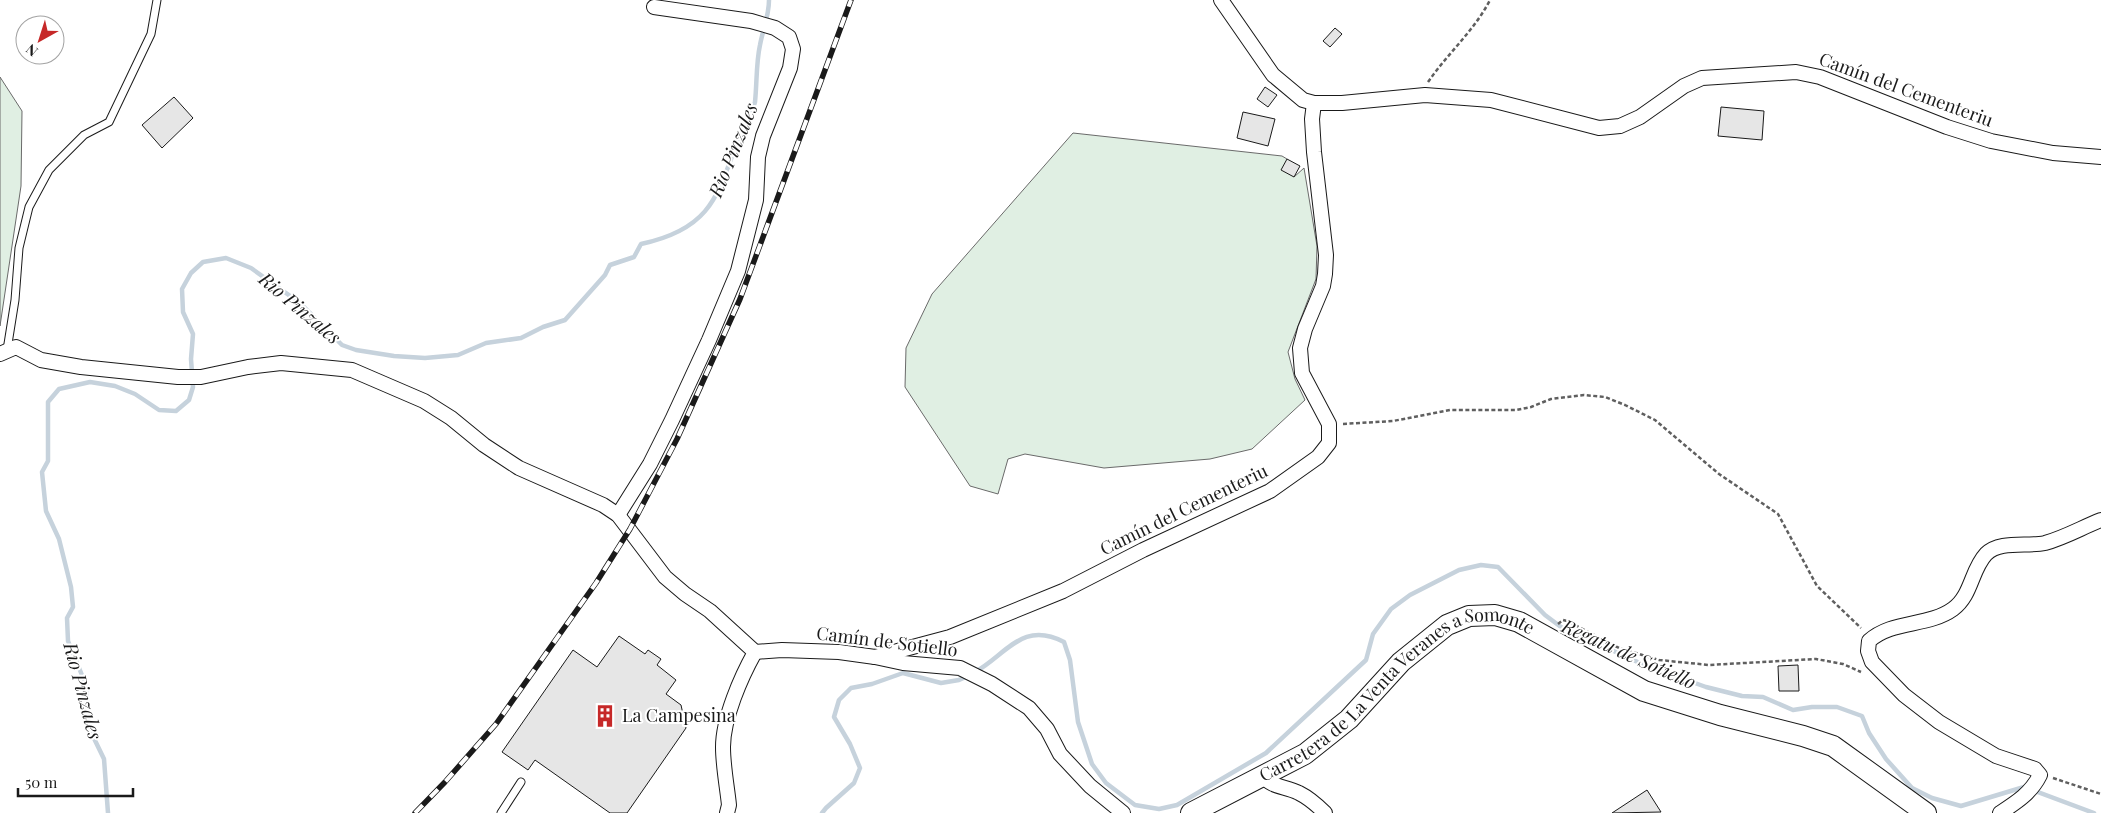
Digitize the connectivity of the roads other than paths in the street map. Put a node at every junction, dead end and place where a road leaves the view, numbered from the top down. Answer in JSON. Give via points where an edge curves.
{"nodes":[{"id":1,"x":157,"y":0,"type":"edge"},
{"id":2,"x":1221,"y":0,"type":"edge"},
{"id":3,"x":654,"y":7,"type":"dead end"},
{"id":4,"x":1314,"y":103,"type":"junction"},
{"id":5,"x":2101,"y":156,"type":"edge"},
{"id":6,"x":4,"y":352,"type":"edge"},
{"id":7,"x":618,"y":515,"type":"junction"},
{"id":8,"x":2101,"y":520,"type":"edge"},
{"id":9,"x":755,"y":652,"type":"junction"},
{"id":10,"x":875,"y":657,"type":"junction"},
{"id":11,"x":1263,"y":776,"type":"junction"},
{"id":12,"x":521,"y":782,"type":"dead end"},
{"id":13,"x":501,"y":813,"type":"edge"},
{"id":14,"x":727,"y":813,"type":"edge"},
{"id":15,"x":1124,"y":813,"type":"edge"},
{"id":16,"x":1191,"y":813,"type":"edge"},
{"id":17,"x":1325,"y":813,"type":"edge"},
{"id":18,"x":1926,"y":813,"type":"edge"},
{"id":19,"x":2000,"y":813,"type":"edge"}],
"edges":[{"from":1,"to":6,"type":"lane","via":[[151,34],[109,122],[84,135],[49,170],[28,207]]},
{"from":2,"to":4,"type":"street","via":[[1273,75],[1303,100]]},
{"from":3,"to":7,"type":"street","via":[[775,28],[789,37],[793,49],[790,68],[761,143],[756,200],[738,271],[672,420],[650,464]]},
{"from":4,"to":5,"type":"street","name":"Camín del Cementeriu","via":[[1425,95],[1491,100],[1599,128],[1620,126],[1640,117],[1684,86],[1702,78],[1796,72],[1820,77],[1991,141],[2053,153]]},
{"from":4,"to":10,"type":"street","name":"Camín del Cementeriu","via":[[1314,152],[1326,255],[1325,274],[1300,348],[1302,373],[1329,424],[1329,443],[1318,457],[1270,492],[1142,550],[1063,591],[950,637]]},
{"from":6,"to":7,"type":"street","via":[[16,347],[40,360],[178,377],[201,377],[248,366],[281,363],[352,370],[424,401],[519,468],[604,505]]},
{"from":7,"to":9,"type":"street","via":[[665,576]]},
{"from":8,"to":19,"type":"street","via":[[2045,543],[2002,546],[1987,553],[1976,569],[1967,593],[1953,609],[1876,634],[1869,641],[1872,662],[1904,695],[1939,722],[1996,756],[2035,769],[2037,780],[2022,800]]},
{"from":9,"to":10,"type":"street","name":"Camín de Sotiello","via":[[839,652]]},
{"from":9,"to":14,"type":"street","via":[[742,676],[725,730]]},
{"from":10,"to":15,"type":"street","name":"Camín de Sotiello","via":[[960,668],[992,684],[1029,708],[1047,730],[1060,754],[1090,786]]},
{"from":11,"to":16,"type":"street","name":"Carretera de La Venta Veranes a Somonte"},
{"from":11,"to":17,"type":"street","via":[[1268,783],[1297,792]]},
{"from":11,"to":18,"type":"street","name":"Carretera de La Venta Veranes a Somonte","via":[[1305,754],[1349,720],[1401,662],[1447,625],[1469,616],[1495,615],[1519,622],[1644,691],[1833,746]]},
{"from":12,"to":13,"type":"lane"}]}
